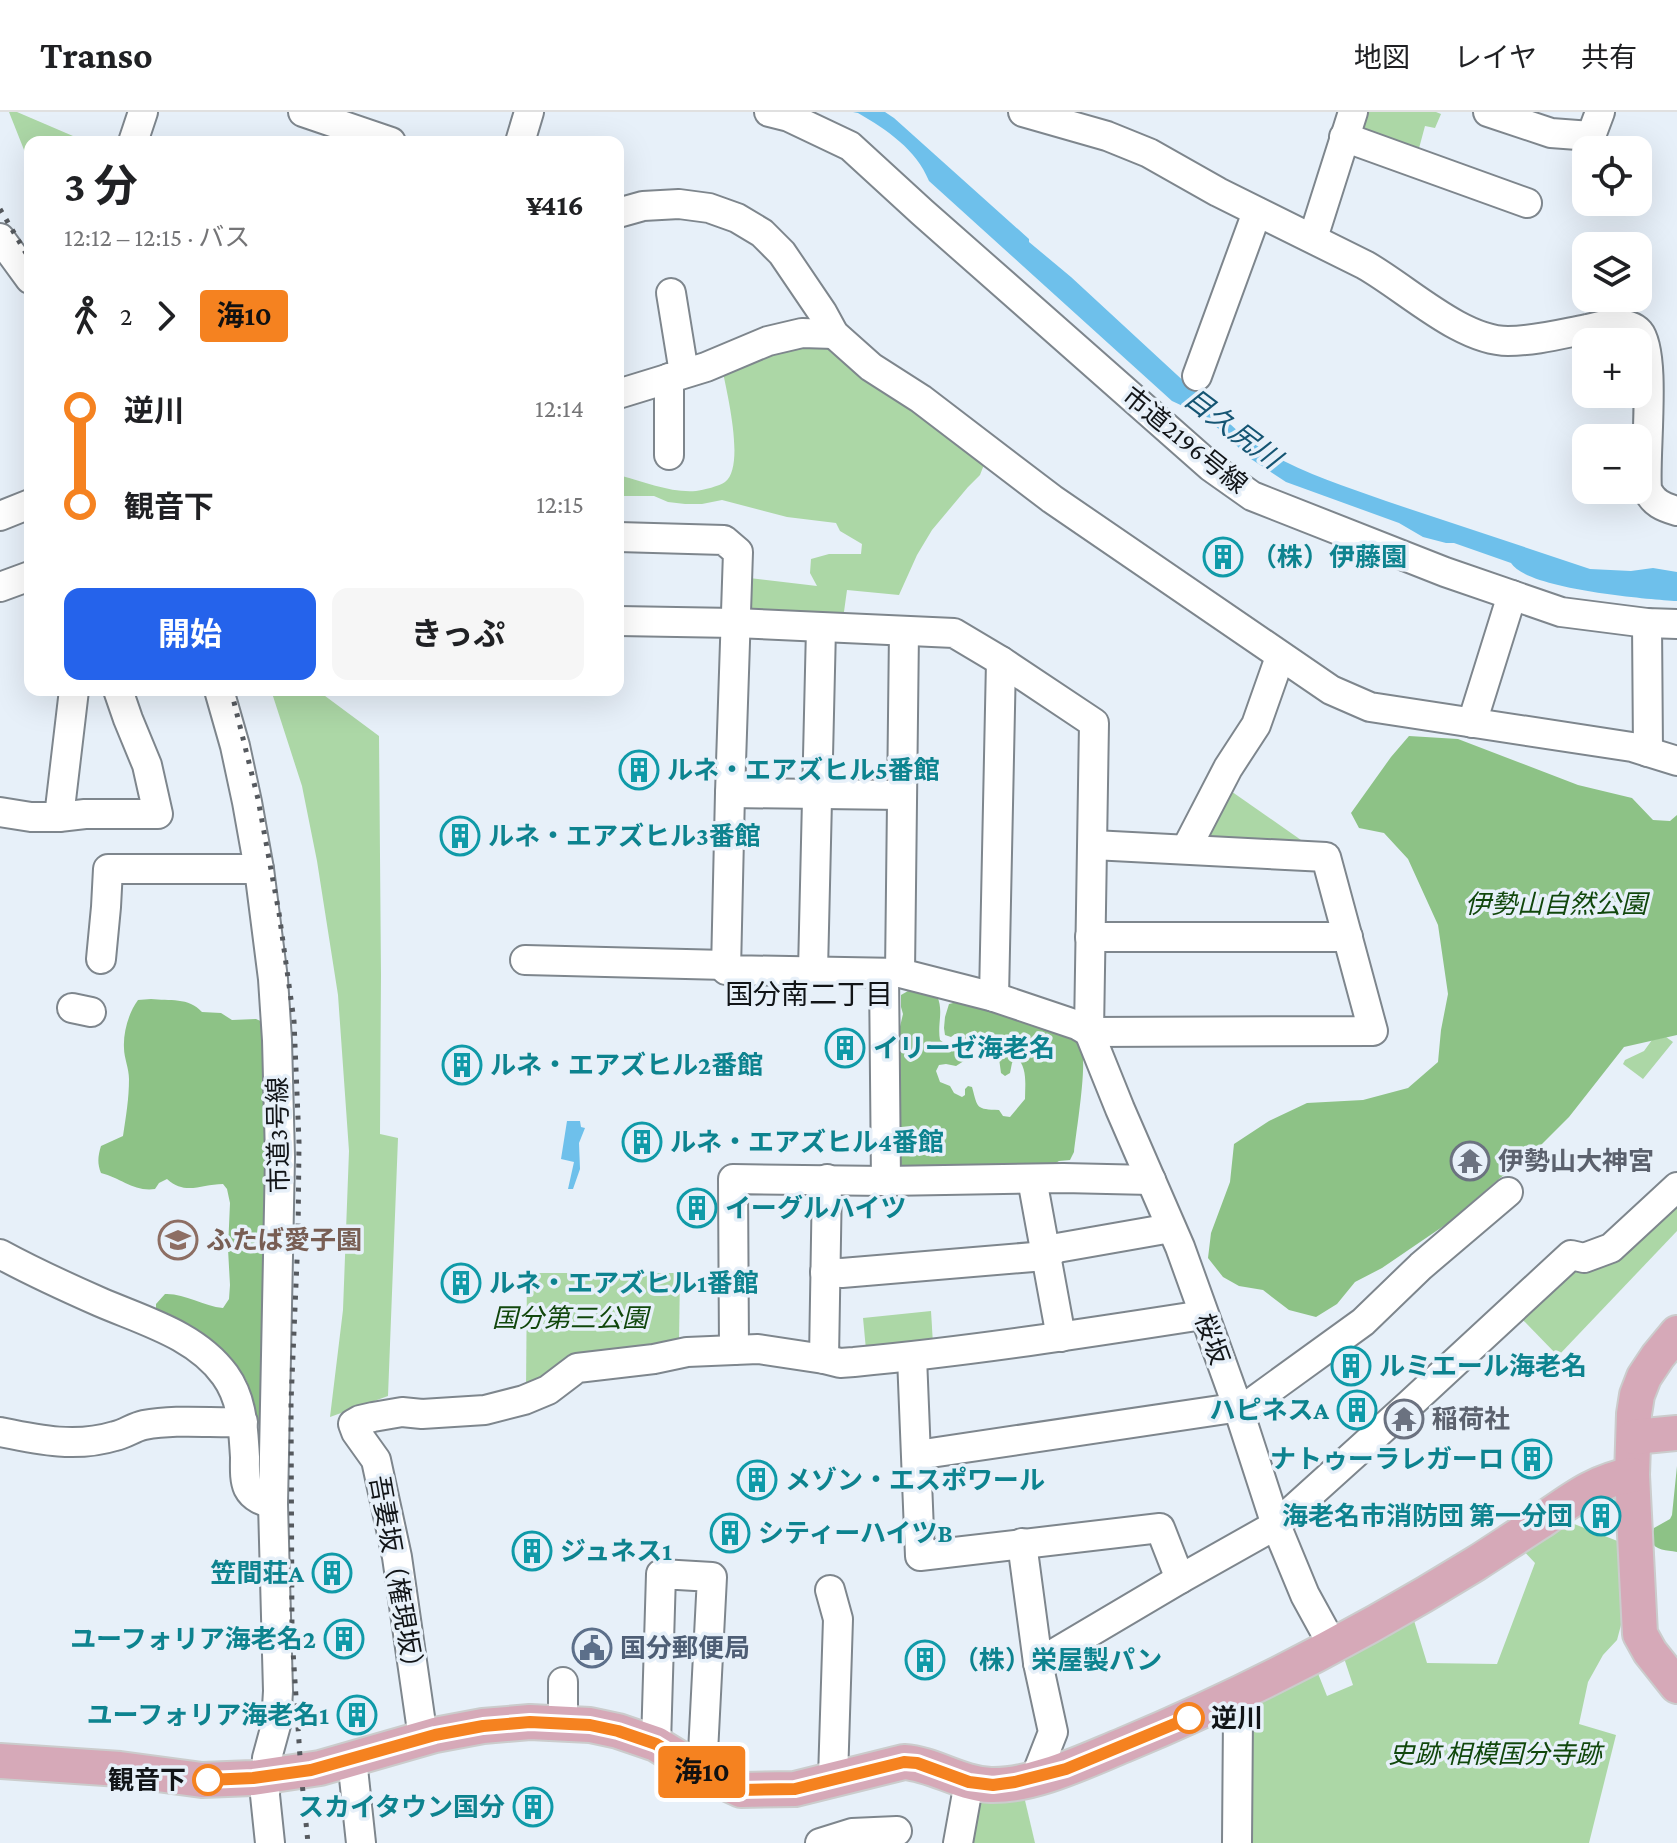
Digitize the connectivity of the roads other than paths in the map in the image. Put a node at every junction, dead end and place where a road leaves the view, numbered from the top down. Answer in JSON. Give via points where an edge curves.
{"nodes":[{"id":1,"x":143,"y":112,"type":"edge"},
{"id":2,"x":303,"y":112,"type":"edge"},
{"id":3,"x":529,"y":112,"type":"edge"},
{"id":4,"x":769,"y":112,"type":"edge"},
{"id":5,"x":1023,"y":112,"type":"edge"},
{"id":6,"x":1488,"y":112,"type":"edge"},
{"id":7,"x":1600,"y":112,"type":"edge"},
{"id":8,"x":1113,"y":124,"type":"edge"},
{"id":9,"x":1348,"y":124,"type":"edge"},
{"id":10,"x":135,"y":136,"type":"edge"},
{"id":11,"x":365,"y":136,"type":"edge"},
{"id":12,"x":522,"y":136,"type":"edge"},
{"id":13,"x":1527,"y":203,"type":"dead end"},
{"id":14,"x":624,"y":211,"type":"edge"},
{"id":15,"x":1257,"y":212,"type":"junction"},
{"id":16,"x":0,"y":238,"type":"edge"},
{"id":17,"x":1313,"y":238,"type":"junction"},
{"id":18,"x":24,"y":271,"type":"edge"},
{"id":19,"x":671,"y":293,"type":"dead end"},
{"id":20,"x":834,"y":334,"type":"junction"},
{"id":21,"x":676,"y":376,"type":"junction"},
{"id":22,"x":1197,"y":376,"type":"dead end"},
{"id":23,"x":624,"y":392,"type":"edge"},
{"id":24,"x":669,"y":455,"type":"dead end"},
{"id":25,"x":24,"y":506,"type":"edge"},
{"id":26,"x":1677,"y":511,"type":"edge"},
{"id":27,"x":0,"y":516,"type":"edge"},
{"id":28,"x":624,"y":537,"type":"edge"},
{"id":29,"x":24,"y":578,"type":"edge"},
{"id":30,"x":0,"y":587,"type":"edge"},
{"id":31,"x":1512,"y":595,"type":"junction"},
{"id":32,"x":624,"y":621,"type":"edge"},
{"id":33,"x":735,"y":623,"type":"junction"},
{"id":34,"x":1647,"y":623,"type":"junction"},
{"id":35,"x":1677,"y":624,"type":"edge"},
{"id":36,"x":821,"y":628,"type":"junction"},
{"id":37,"x":904,"y":631,"type":"junction"},
{"id":38,"x":1280,"y":657,"type":"junction"},
{"id":39,"x":1001,"y":661,"type":"junction"},
{"id":40,"x":73,"y":696,"type":"edge"},
{"id":41,"x":120,"y":696,"type":"edge"},
{"id":42,"x":221,"y":696,"type":"edge"},
{"id":43,"x":1472,"y":723,"type":"junction"},
{"id":44,"x":1648,"y":752,"type":"junction"},
{"id":45,"x":1677,"y":761,"type":"edge"},
{"id":46,"x":730,"y":793,"type":"junction"},
{"id":47,"x":817,"y":794,"type":"junction"},
{"id":48,"x":902,"y":795,"type":"junction"},
{"id":49,"x":0,"y":812,"type":"edge"},
{"id":50,"x":59,"y":817,"type":"junction"},
{"id":51,"x":1093,"y":845,"type":"junction"},
{"id":52,"x":1186,"y":849,"type":"junction"},
{"id":53,"x":259,"y":869,"type":"junction"},
{"id":54,"x":1090,"y":937,"type":"junction"},
{"id":55,"x":1348,"y":937,"type":"junction"},
{"id":56,"x":101,"y":959,"type":"dead end"},
{"id":57,"x":525,"y":960,"type":"dead end"},
{"id":58,"x":726,"y":965,"type":"junction"},
{"id":59,"x":813,"y":971,"type":"junction"},
{"id":60,"x":892,"y":973,"type":"junction"},
{"id":61,"x":994,"y":997,"type":"junction"},
{"id":62,"x":1089,"y":1032,"type":"junction"},
{"id":63,"x":827,"y":1179,"type":"junction"},
{"id":64,"x":1032,"y":1179,"type":"junction"},
{"id":65,"x":1151,"y":1180,"type":"junction"},
{"id":66,"x":886,"y":1181,"type":"junction"},
{"id":67,"x":1677,"y":1187,"type":"edge"},
{"id":68,"x":1508,"y":1192,"type":"dead end"},
{"id":69,"x":1171,"y":1228,"type":"junction"},
{"id":70,"x":0,"y":1254,"type":"edge"},
{"id":71,"x":1045,"y":1256,"type":"junction"},
{"id":72,"x":825,"y":1272,"type":"junction"},
{"id":73,"x":1203,"y":1315,"type":"junction"},
{"id":74,"x":1677,"y":1333,"type":"edge"},
{"id":75,"x":1061,"y":1337,"type":"junction"},
{"id":76,"x":734,"y":1350,"type":"junction"},
{"id":77,"x":912,"y":1357,"type":"junction"},
{"id":78,"x":824,"y":1359,"type":"junction"},
{"id":79,"x":1238,"y":1408,"type":"junction"},
{"id":80,"x":243,"y":1422,"type":"junction"},
{"id":81,"x":0,"y":1432,"type":"edge"},
{"id":82,"x":1677,"y":1433,"type":"edge"},
{"id":83,"x":1634,"y":1437,"type":"junction"},
{"id":84,"x":917,"y":1455,"type":"junction"},
{"id":85,"x":1632,"y":1475,"type":"junction"},
{"id":86,"x":273,"y":1504,"type":"junction"},
{"id":87,"x":1276,"y":1525,"type":"junction"},
{"id":88,"x":1022,"y":1543,"type":"junction"},
{"id":89,"x":1180,"y":1579,"type":"junction"},
{"id":90,"x":830,"y":1590,"type":"dead end"},
{"id":91,"x":1333,"y":1646,"type":"junction"},
{"id":92,"x":1038,"y":1663,"type":"junction"},
{"id":93,"x":563,"y":1682,"type":"dead end"},
{"id":94,"x":1677,"y":1686,"type":"edge"},
{"id":95,"x":1235,"y":1697,"type":"junction"},
{"id":96,"x":563,"y":1724,"type":"junction"},
{"id":97,"x":423,"y":1738,"type":"junction"},
{"id":98,"x":656,"y":1744,"type":"junction"},
{"id":99,"x":352,"y":1759,"type":"junction"},
{"id":100,"x":0,"y":1761,"type":"edge"},
{"id":101,"x":702,"y":1772,"type":"junction"},
{"id":102,"x":267,"y":1776,"type":"junction"},
{"id":103,"x":833,"y":1778,"type":"junction"},
{"id":104,"x":1035,"y":1778,"type":"junction"},
{"id":105,"x":969,"y":1782,"type":"junction"},
{"id":106,"x":897,"y":1831,"type":"dead end"},
{"id":107,"x":270,"y":1843,"type":"edge"},
{"id":108,"x":361,"y":1843,"type":"edge"},
{"id":109,"x":820,"y":1843,"type":"edge"},
{"id":110,"x":958,"y":1843,"type":"edge"},
{"id":111,"x":1237,"y":1843,"type":"edge"}],
"edges":[{"from":1,"to":10,"type":"street"},
{"from":2,"to":11,"type":"street"},
{"from":3,"to":12,"type":"street"},
{"from":4,"to":31,"type":"street","name":"市道2196号線","via":[[850,146],[1211,467],[1252,496]]},
{"from":5,"to":8,"type":"street"},
{"from":6,"to":7,"type":"street","via":[[1551,133],[1591,136]]},
{"from":8,"to":15,"type":"street","via":[[1149,153]]},
{"from":9,"to":13,"type":"street"},
{"from":9,"to":17,"type":"street"},
{"from":14,"to":20,"type":"street","via":[[679,204],[737,218],[782,253]]},
{"from":15,"to":17,"type":"street"},
{"from":15,"to":22,"type":"street"},
{"from":16,"to":18,"type":"street"},
{"from":17,"to":26,"type":"street","via":[[1482,337],[1528,340],[1609,324],[1633,328],[1642,339],[1647,367],[1647,489],[1657,504]]},
{"from":19,"to":21,"type":"street"},
{"from":20,"to":21,"type":"street","via":[[802,333],[768,341]]},
{"from":20,"to":38,"type":"street","via":[[1052,499]]},
{"from":21,"to":23,"type":"street"},
{"from":21,"to":24,"type":"street"},
{"from":25,"to":27,"type":"street"},
{"from":28,"to":33,"type":"street","via":[[724,540],[738,552]]},
{"from":29,"to":30,"type":"street"},
{"from":31,"to":34,"type":"street","name":"市道2196号線","via":[[1561,612]]},
{"from":31,"to":43,"type":"street"},
{"from":32,"to":33,"type":"street"},
{"from":33,"to":36,"type":"street"},
{"from":33,"to":46,"type":"street"},
{"from":34,"to":35,"type":"street","name":"市道2196号線"},
{"from":34,"to":44,"type":"street"},
{"from":36,"to":37,"type":"street"},
{"from":36,"to":47,"type":"street"},
{"from":37,"to":39,"type":"street","via":[[954,633]]},
{"from":37,"to":48,"type":"street"},
{"from":38,"to":43,"type":"street","via":[[1331,690],[1370,707]]},
{"from":38,"to":52,"type":"street","via":[[1256,725]]},
{"from":39,"to":51,"type":"street","via":[[1094,723]]},
{"from":39,"to":61,"type":"street"},
{"from":40,"to":50,"type":"street"},
{"from":41,"to":50,"type":"street","via":[[147,765],[158,814]]},
{"from":42,"to":53,"type":"street","name":"市道3号線"},
{"from":43,"to":44,"type":"street"},
{"from":44,"to":45,"type":"street"},
{"from":46,"to":47,"type":"street"},
{"from":46,"to":58,"type":"street"},
{"from":47,"to":48,"type":"street"},
{"from":47,"to":59,"type":"street"},
{"from":48,"to":60,"type":"street"},
{"from":49,"to":50,"type":"street"},
{"from":51,"to":52,"type":"street"},
{"from":51,"to":54,"type":"street"},
{"from":52,"to":55,"type":"street","via":[[1326,857]]},
{"from":53,"to":56,"type":"street","via":[[108,869]]},
{"from":53,"to":86,"type":"street","name":"市道3号線","via":[[275,996],[280,1157]]},
{"from":54,"to":55,"type":"street"},
{"from":54,"to":62,"type":"street"},
{"from":55,"to":62,"type":"street","via":[[1373,1031]]},
{"from":57,"to":58,"type":"street"},
{"from":58,"to":59,"type":"street","via":[[726,970]]},
{"from":59,"to":60,"type":"street"},
{"from":60,"to":61,"type":"street"},
{"from":60,"to":66,"type":"street"},
{"from":61,"to":62,"type":"street"},
{"from":62,"to":65,"type":"street","name":"桜坂"},
{"from":63,"to":66,"type":"street"},
{"from":63,"to":72,"type":"street"},
{"from":63,"to":76,"type":"street","via":[[733,1179]]},
{"from":64,"to":65,"type":"street"},
{"from":64,"to":66,"type":"street"},
{"from":64,"to":71,"type":"street"},
{"from":65,"to":69,"type":"street","name":"桜坂"},
{"from":67,"to":87,"type":"street","via":[[1611,1248],[1584,1258],[1571,1255]]},
{"from":68,"to":79,"type":"street","via":[[1363,1322]]},
{"from":69,"to":71,"type":"street","via":[[1057,1248]]},
{"from":69,"to":73,"type":"street","name":"桜坂"},
{"from":70,"to":80,"type":"street","via":[[194,1344],[237,1393]]},
{"from":71,"to":72,"type":"street"},
{"from":71,"to":75,"type":"street"},
{"from":72,"to":78,"type":"street"},
{"from":73,"to":75,"type":"street"},
{"from":73,"to":79,"type":"street","name":"桜坂"},
{"from":74,"to":83,"type":"main road","via":[[1644,1377]]},
{"from":75,"to":77,"type":"street"},
{"from":76,"to":78,"type":"street"},
{"from":76,"to":97,"type":"street","name":"吾妻坂（権現坂）","via":[[577,1368],[548,1390],[485,1410],[402,1412],[353,1424],[376,1460],[397,1557]]},
{"from":77,"to":78,"type":"street","via":[[840,1363]]},
{"from":77,"to":84,"type":"street"},
{"from":79,"to":84,"type":"street"},
{"from":79,"to":87,"type":"street","name":"桜坂"},
{"from":80,"to":81,"type":"street","via":[[142,1425],[84,1443]]},
{"from":80,"to":86,"type":"street","via":[[249,1489]]},
{"from":82,"to":83,"type":"main road"},
{"from":83,"to":85,"type":"main road"},
{"from":84,"to":88,"type":"street","via":[[920,1556]]},
{"from":85,"to":91,"type":"main road","via":[[1587,1489],[1412,1603]]},
{"from":85,"to":94,"type":"main road","via":[[1640,1634]]},
{"from":86,"to":102,"type":"street","name":"市道3号線","via":[[278,1691]]},
{"from":87,"to":89,"type":"street"},
{"from":87,"to":91,"type":"street","name":"桜坂"},
{"from":88,"to":89,"type":"street","via":[[1160,1528]]},
{"from":88,"to":92,"type":"street"},
{"from":89,"to":92,"type":"street"},
{"from":90,"to":103,"type":"street","via":[[838,1619]]},
{"from":91,"to":95,"type":"main road"},
{"from":92,"to":104,"type":"street","via":[[1053,1732]]},
{"from":93,"to":96,"type":"street"},
{"from":95,"to":104,"type":"main road"},
{"from":95,"to":111,"type":"street"},
{"from":96,"to":97,"type":"main road","via":[[483,1726]]},
{"from":96,"to":98,"type":"main road","via":[[618,1731]]},
{"from":97,"to":99,"type":"main road"},
{"from":98,"to":101,"type":"main road"},
{"from":98,"to":101,"type":"street","via":[[661,1574],[712,1577]]},
{"from":99,"to":102,"type":"main road"},
{"from":99,"to":108,"type":"street"},
{"from":100,"to":102,"type":"main road","via":[[202,1780]]},
{"from":101,"to":103,"type":"main road","via":[[741,1790],[795,1789]]},
{"from":102,"to":107,"type":"street","name":"市道3号線"},
{"from":103,"to":105,"type":"main road","via":[[904,1762]]},
{"from":104,"to":105,"type":"main road","via":[[993,1785]]},
{"from":105,"to":110,"type":"street"},
{"from":106,"to":109,"type":"street","via":[[852,1833]]}]}
